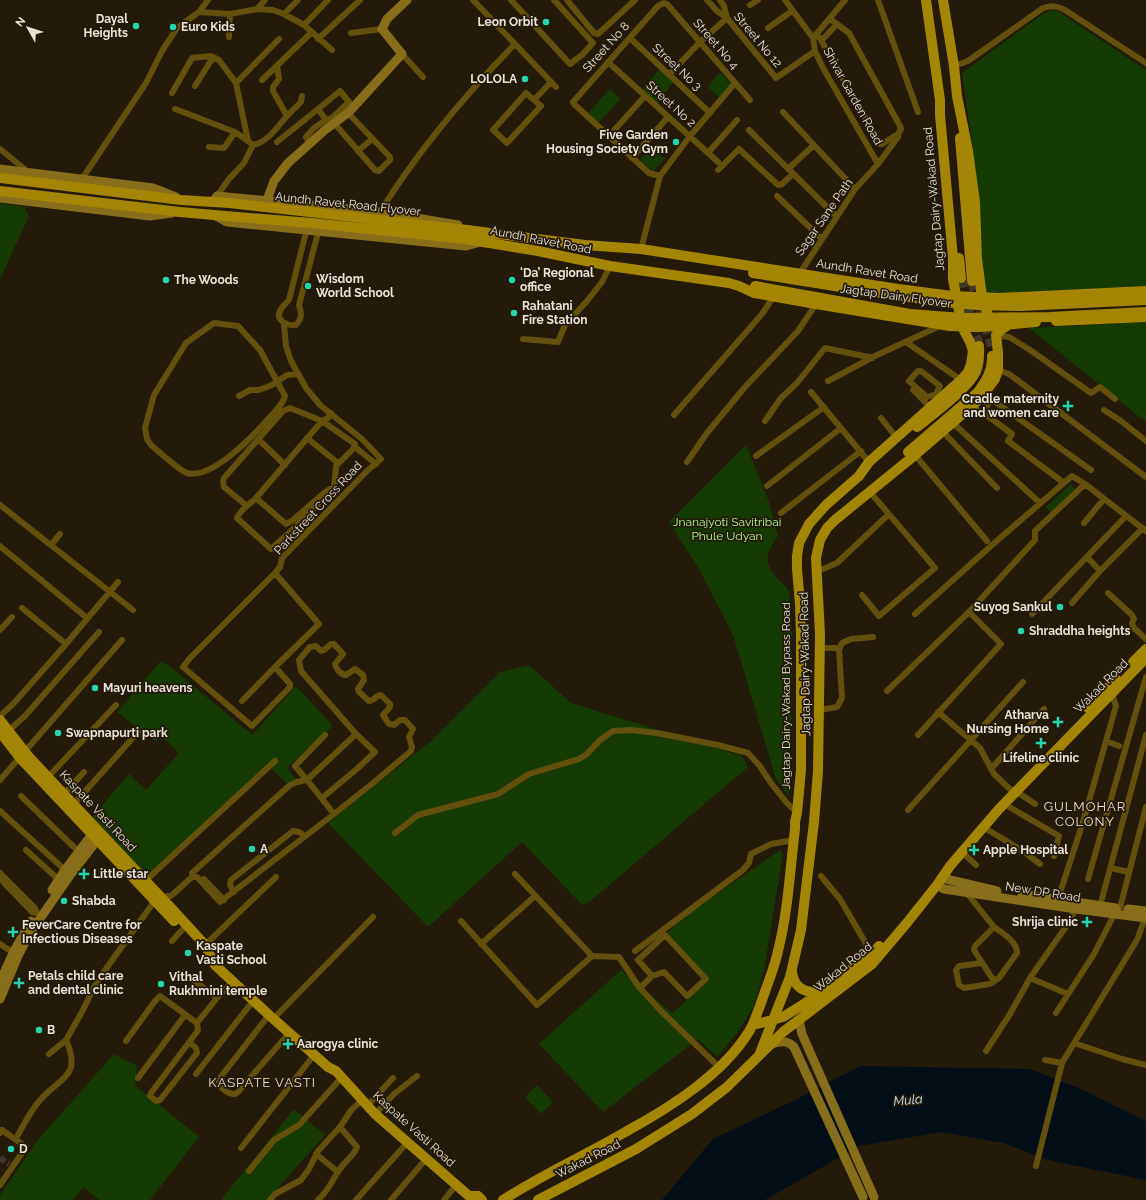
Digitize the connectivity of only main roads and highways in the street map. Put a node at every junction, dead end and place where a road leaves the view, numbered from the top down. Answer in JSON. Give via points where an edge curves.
{"nodes":[{"id":1,"x":926,"y":0,"type":"edge"},
{"id":2,"x":943,"y":0,"type":"edge"},
{"id":3,"x":957,"y":96,"type":"junction"},
{"id":4,"x":940,"y":116,"type":"junction"},
{"id":5,"x":0,"y":178,"type":"edge"},
{"id":6,"x":0,"y":192,"type":"edge"},
{"id":7,"x":466,"y":235,"type":"junction"},
{"id":8,"x":481,"y":237,"type":"junction"},
{"id":9,"x":585,"y":245,"type":"junction"},
{"id":10,"x":747,"y":269,"type":"junction"},
{"id":11,"x":957,"y":279,"type":"junction"},
{"id":12,"x":972,"y":282,"type":"tunnel mouth"},
{"id":13,"x":739,"y":286,"type":"junction"},
{"id":14,"x":1146,"y":291,"type":"edge"},
{"id":15,"x":954,"y":296,"type":"junction"},
{"id":16,"x":982,"y":297,"type":"junction"},
{"id":17,"x":1146,"y":300,"type":"edge"},
{"id":18,"x":1146,"y":312,"type":"edge"},
{"id":19,"x":1146,"y":317,"type":"edge"},
{"id":20,"x":947,"y":325,"type":"junction"},
{"id":21,"x":962,"y":327,"type":"junction"},
{"id":22,"x":995,"y":340,"type":"junction"},
{"id":23,"x":979,"y":346,"type":"tunnel mouth"},
{"id":24,"x":859,"y":476,"type":"junction"},
{"id":25,"x":846,"y":511,"type":"junction"},
{"id":26,"x":820,"y":634,"type":"junction"},
{"id":27,"x":801,"y":635,"type":"junction"},
{"id":28,"x":1146,"y":649,"type":"edge"},
{"id":29,"x":1146,"y":658,"type":"edge"},
{"id":30,"x":0,"y":720,"type":"edge"},
{"id":31,"x":4,"y":731,"type":"edge"},
{"id":32,"x":23,"y":755,"type":"junction"},
{"id":33,"x":1013,"y":791,"type":"junction"},
{"id":34,"x":97,"y":834,"type":"junction"},
{"id":35,"x":936,"y":880,"type":"junction"},
{"id":36,"x":161,"y":899,"type":"junction"},
{"id":37,"x":211,"y":955,"type":"junction"},
{"id":38,"x":792,"y":971,"type":"junction"},
{"id":39,"x":818,"y":992,"type":"junction"},
{"id":40,"x":773,"y":1020,"type":"junction"},
{"id":41,"x":789,"y":1028,"type":"junction"},
{"id":42,"x":750,"y":1029,"type":"junction"},
{"id":43,"x":768,"y":1032,"type":"junction"},
{"id":44,"x":760,"y":1053,"type":"junction"},
{"id":45,"x":469,"y":1198,"type":"edge"},
{"id":46,"x":482,"y":1200,"type":"edge"},
{"id":47,"x":503,"y":1200,"type":"edge"},
{"id":48,"x":538,"y":1200,"type":"edge"}],
"edges":[{"from":1,"to":4,"type":"main road","name":"Jagtap Dairy-Wakad Road"},
{"from":2,"to":3,"type":"main road"},
{"from":3,"to":12,"type":"main road"},
{"from":3,"to":16,"type":"main road","via":[[968,151]]},
{"from":4,"to":11,"type":"main road","name":"Jagtap Dairy-Wakad Road"},
{"from":4,"to":11,"type":"main road","name":"Jagtap Dairy-Wakad Road","via":[[948,148]]},
{"from":5,"to":7,"type":"main road","name":"Aundh Ravet Road Flyover","bridge":true,"via":[[181,200],[215,199]]},
{"from":6,"to":7,"type":"main road","name":"Aundh Ravet Road Flyover","bridge":true,"via":[[180,212]]},
{"from":7,"to":8,"type":"main road","name":"Aundh Ravet Road Flyover"},
{"from":8,"to":9,"type":"main road","name":"Aundh Ravet Road"},
{"from":8,"to":13,"type":"main road","name":"Aundh Ravet Road","via":[[610,266]]},
{"from":9,"to":10,"type":"main road","name":"Aundh Ravet Road","via":[[641,249]]},
{"from":9,"to":10,"type":"main road","name":"Aundh Ravet Road","via":[[597,252]]},
{"from":10,"to":15,"type":"main road","name":"Aundh Ravet Road","via":[[800,273]]},
{"from":10,"to":17,"type":"main road","name":"Jagtap Dairy Flyover","bridge":true,"via":[[847,288],[977,305],[1020,306]]},
{"from":11,"to":15,"type":"main road"},
{"from":13,"to":18,"type":"main road","name":"Jagtap Dairy Flyover","bridge":true,"via":[[755,286],[910,314],[962,318]]},
{"from":13,"to":20,"type":"main road","via":[[754,293]]},
{"from":14,"to":16,"type":"main road","name":"Aundh Ravet Road"},
{"from":15,"to":16,"type":"main road","name":"Aundh Ravet Road"},
{"from":15,"to":20,"type":"main road"},
{"from":15,"to":21,"type":"main road"},
{"from":16,"to":22,"type":"main road"},
{"from":19,"to":22,"type":"main road","via":[[1010,324]]},
{"from":20,"to":21,"type":"main road"},
{"from":21,"to":22,"type":"main road"},
{"from":21,"to":24,"type":"main road","via":[[973,351],[968,372],[938,396],[930,407],[869,462]]},
{"from":22,"to":25,"type":"main road","via":[[990,371],[978,392],[857,496]]},
{"from":22,"to":25,"type":"main road","name":"Jagtap Dairy-Wakad Road","via":[[998,370],[988,397],[972,407]]},
{"from":23,"to":24,"type":"main road","via":[[976,371],[971,380]]},
{"from":24,"to":27,"type":"main road","name":"Jagtap Dairy-Wakad Bypass Road","via":[[826,505],[809,524],[799,543],[797,570]]},
{"from":25,"to":26,"type":"main road","name":"Jagtap Dairy-Wakad Road","via":[[827,528],[820,540],[816,558]]},
{"from":26,"to":27,"type":"main road"},
{"from":26,"to":38,"type":"main road","name":"Jagtap Dairy-Wakad Road","via":[[818,771],[814,822],[801,930]]},
{"from":27,"to":42,"type":"main road","name":"Jagtap Dairy-Wakad Bypass Road","via":[[801,770],[784,927],[773,972]]},
{"from":28,"to":33,"type":"main road","name":"Wakad Road"},
{"from":29,"to":33,"type":"main road","name":"Wakad Road"},
{"from":30,"to":31,"type":"main road","name":"Kaspate Vasti Road"},
{"from":31,"to":32,"type":"main road","name":"Kaspate Vasti Road"},
{"from":32,"to":34,"type":"main road","name":"Kaspate Vasti Road"},
{"from":32,"to":34,"type":"main road","name":"Kaspate Vasti Road","via":[[74,804]]},
{"from":33,"to":35,"type":"main road","name":"Wakad Road"},
{"from":33,"to":35,"type":"main road","name":"Wakad Road","via":[[967,836]]},
{"from":34,"to":36,"type":"main road","name":"Kaspate Vasti Road"},
{"from":35,"to":39,"type":"main road","name":"Wakad Road","via":[[872,954]]},
{"from":35,"to":41,"type":"main road","name":"Wakad Road","via":[[906,924],[872,964]]},
{"from":36,"to":37,"type":"main road","name":"Kaspate Vasti Road","via":[[205,945]]},
{"from":36,"to":37,"type":"main road","name":"Kaspate Vasti Road","via":[[182,930]]},
{"from":37,"to":45,"type":"main road","name":"Kaspate Vasti Road","via":[[214,965],[252,1001],[328,1067],[336,1071],[376,1114]]},
{"from":38,"to":39,"type":"main road","via":[[794,982],[800,988],[808,992]]},
{"from":38,"to":40,"type":"main road","name":"Jagtap Dairy-Wakad Road"},
{"from":39,"to":40,"type":"main road","name":"Wakad Road","via":[[804,1004]]},
{"from":40,"to":42,"type":"main road","name":"Wakad Road"},
{"from":40,"to":43,"type":"main road","name":"Jagtap Dairy-Wakad Road"},
{"from":41,"to":43,"type":"main road"},
{"from":41,"to":44,"type":"main road","name":"Wakad Road"},
{"from":42,"to":43,"type":"main road","via":[[757,1036]]},
{"from":42,"to":47,"type":"main road","name":"Wakad Road","via":[[719,1067],[688,1093],[626,1132],[548,1172]]},
{"from":43,"to":44,"type":"main road","name":"Jagtap Dairy-Wakad Road"},
{"from":44,"to":48,"type":"main road","name":"Wakad Road","via":[[727,1087],[692,1114],[636,1149]]},
{"from":45,"to":46,"type":"main road","name":"Kaspate Vasti Road","via":[[478,1196]]}]}
